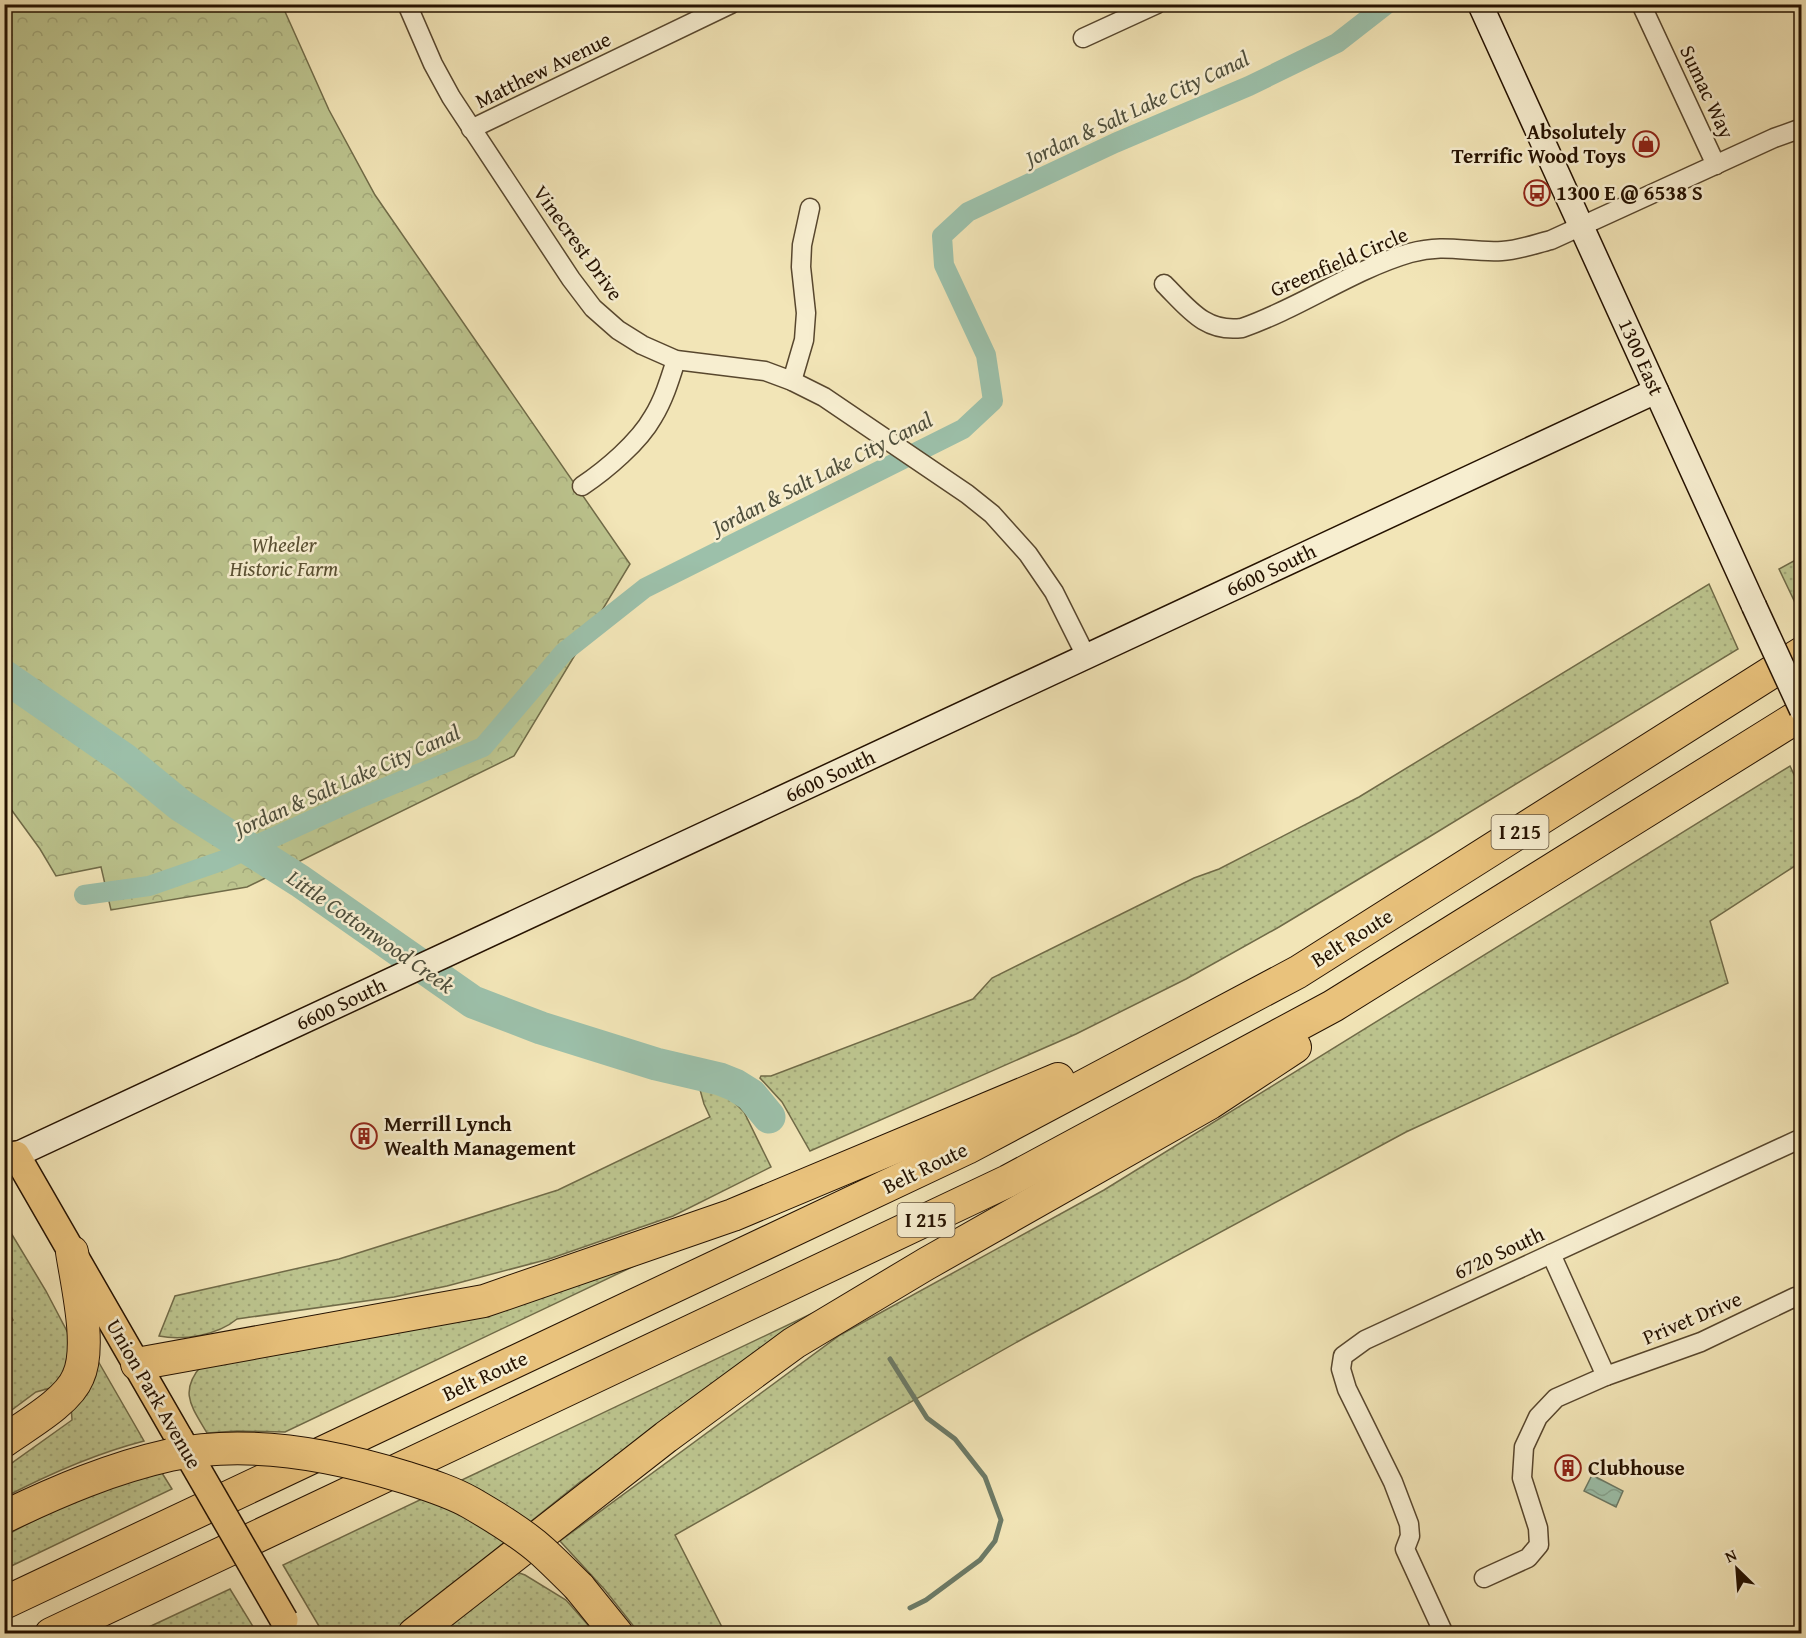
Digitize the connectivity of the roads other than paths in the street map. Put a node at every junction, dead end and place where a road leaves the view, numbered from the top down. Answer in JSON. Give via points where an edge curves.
{"nodes":[{"id":1,"x":407,"y":4,"type":"edge"},
{"id":2,"x":731,"y":4,"type":"edge"},
{"id":3,"x":1480,"y":4,"type":"edge"},
{"id":4,"x":1641,"y":4,"type":"edge"},
{"id":5,"x":1152,"y":5,"type":"edge"},
{"id":6,"x":1083,"y":38,"type":"dead end"},
{"id":7,"x":1802,"y":128,"type":"edge"},
{"id":8,"x":471,"y":129,"type":"junction"},
{"id":9,"x":1716,"y":165,"type":"junction"},
{"id":10,"x":810,"y":208,"type":"dead end"},
{"id":11,"x":1582,"y":228,"type":"junction"},
{"id":12,"x":1164,"y":284,"type":"dead end"},
{"id":13,"x":676,"y":360,"type":"junction"},
{"id":14,"x":792,"y":381,"type":"junction"},
{"id":15,"x":1656,"y":391,"type":"junction"},
{"id":16,"x":582,"y":486,"type":"dead end"},
{"id":17,"x":1802,"y":653,"type":"edge"},
{"id":18,"x":1086,"y":656,"type":"junction"},
{"id":19,"x":1802,"y":712,"type":"edge"},
{"id":20,"x":1763,"y":737,"type":"junction"},
{"id":21,"x":1236,"y":1005,"type":"junction"},
{"id":22,"x":1802,"y":1138,"type":"edge"},
{"id":23,"x":10,"y":1157,"type":"edge"},
{"id":24,"x":72,"y":1252,"type":"junction"},
{"id":25,"x":1551,"y":1254,"type":"junction"},
{"id":26,"x":1795,"y":1297,"type":"dead end"},
{"id":27,"x":136,"y":1364,"type":"junction"},
{"id":28,"x":1606,"y":1376,"type":"junction"},
{"id":29,"x":4,"y":1441,"type":"edge"},
{"id":30,"x":4,"y":1517,"type":"edge"},
{"id":31,"x":1484,"y":1578,"type":"dead end"},
{"id":32,"x":4,"y":1603,"type":"edge"},
{"id":33,"x":288,"y":1627,"type":"edge"},
{"id":34,"x":51,"y":1634,"type":"edge"},
{"id":35,"x":414,"y":1634,"type":"edge"},
{"id":36,"x":617,"y":1634,"type":"edge"},
{"id":37,"x":1444,"y":1634,"type":"edge"}],
"edges":[{"from":1,"to":8,"type":"street","name":"Vinecrest Drive","via":[[433,64]]},
{"from":2,"to":8,"type":"street","name":"Matthew Avenue"},
{"from":3,"to":11,"type":"main road","name":"1300 East"},
{"from":4,"to":9,"type":"street","name":"Sumac Way"},
{"from":5,"to":6,"type":"street"},
{"from":7,"to":9,"type":"street","name":"Greenfield Circle"},
{"from":8,"to":13,"type":"street","name":"Vinecrest Drive","via":[[593,308],[618,330]]},
{"from":9,"to":11,"type":"street","name":"Greenfield Circle"},
{"from":10,"to":14,"type":"street","via":[[801,267],[806,313],[804,340]]},
{"from":11,"to":12,"type":"street","name":"Greenfield Circle","via":[[1521,248],[1493,251],[1451,247],[1412,253],[1242,328],[1218,327],[1202,321]]},
{"from":11,"to":15,"type":"main road","name":"1300 East"},
{"from":13,"to":14,"type":"street","name":"Vinecrest Drive","via":[[765,371]]},
{"from":13,"to":16,"type":"street","via":[[653,418],[626,449]]},
{"from":14,"to":18,"type":"street","name":"Vinecrest Drive","via":[[824,397],[992,514],[1028,554],[1054,592]]},
{"from":15,"to":18,"type":"main road","name":"6600 South"},
{"from":15,"to":19,"type":"main road","name":"1300 East","bridge":true},
{"from":17,"to":21,"type":"highway","name":"Belt Route","number":"I 215","via":[[1298,972]]},
{"from":18,"to":23,"type":"main road","name":"6600 South"},
{"from":19,"to":20,"type":"highway","number":"I 215"},
{"from":20,"to":34,"type":"highway","number":"I 215","via":[[1333,1006],[1008,1181]]},
{"from":20,"to":35,"type":"highway","via":[[1210,1103],[794,1343],[666,1437]]},
{"from":21,"to":27,"type":"highway","via":[[733,1215],[484,1302]]},
{"from":21,"to":32,"type":"highway","name":"Belt Route","number":"I 215","via":[[967,1148]]},
{"from":22,"to":25,"type":"street","name":"6720 South"},
{"from":23,"to":24,"type":"main road","name":"Union Park Avenue"},
{"from":24,"to":27,"type":"main road","name":"Union Park Avenue"},
{"from":24,"to":29,"type":"highway","via":[[83,1328],[78,1377],[52,1407]]},
{"from":25,"to":28,"type":"street"},
{"from":25,"to":37,"type":"street","name":"6720 South","via":[[1365,1340],[1343,1356],[1341,1369],[1347,1389],[1393,1482],[1409,1524],[1406,1549]]},
{"from":26,"to":28,"type":"street","name":"Privet Drive","via":[[1701,1342]]},
{"from":27,"to":33,"type":"main road","name":"Union Park Avenue","bridge":true},
{"from":28,"to":31,"type":"street","name":"Privet Drive","via":[[1556,1398],[1538,1417],[1524,1447],[1522,1478],[1538,1528],[1539,1545],[1528,1558]]},
{"from":30,"to":36,"type":"highway","bridge":true,"via":[[117,1469],[173,1455],[237,1448],[331,1458],[433,1486],[470,1502],[541,1550],[579,1587]]}]}
